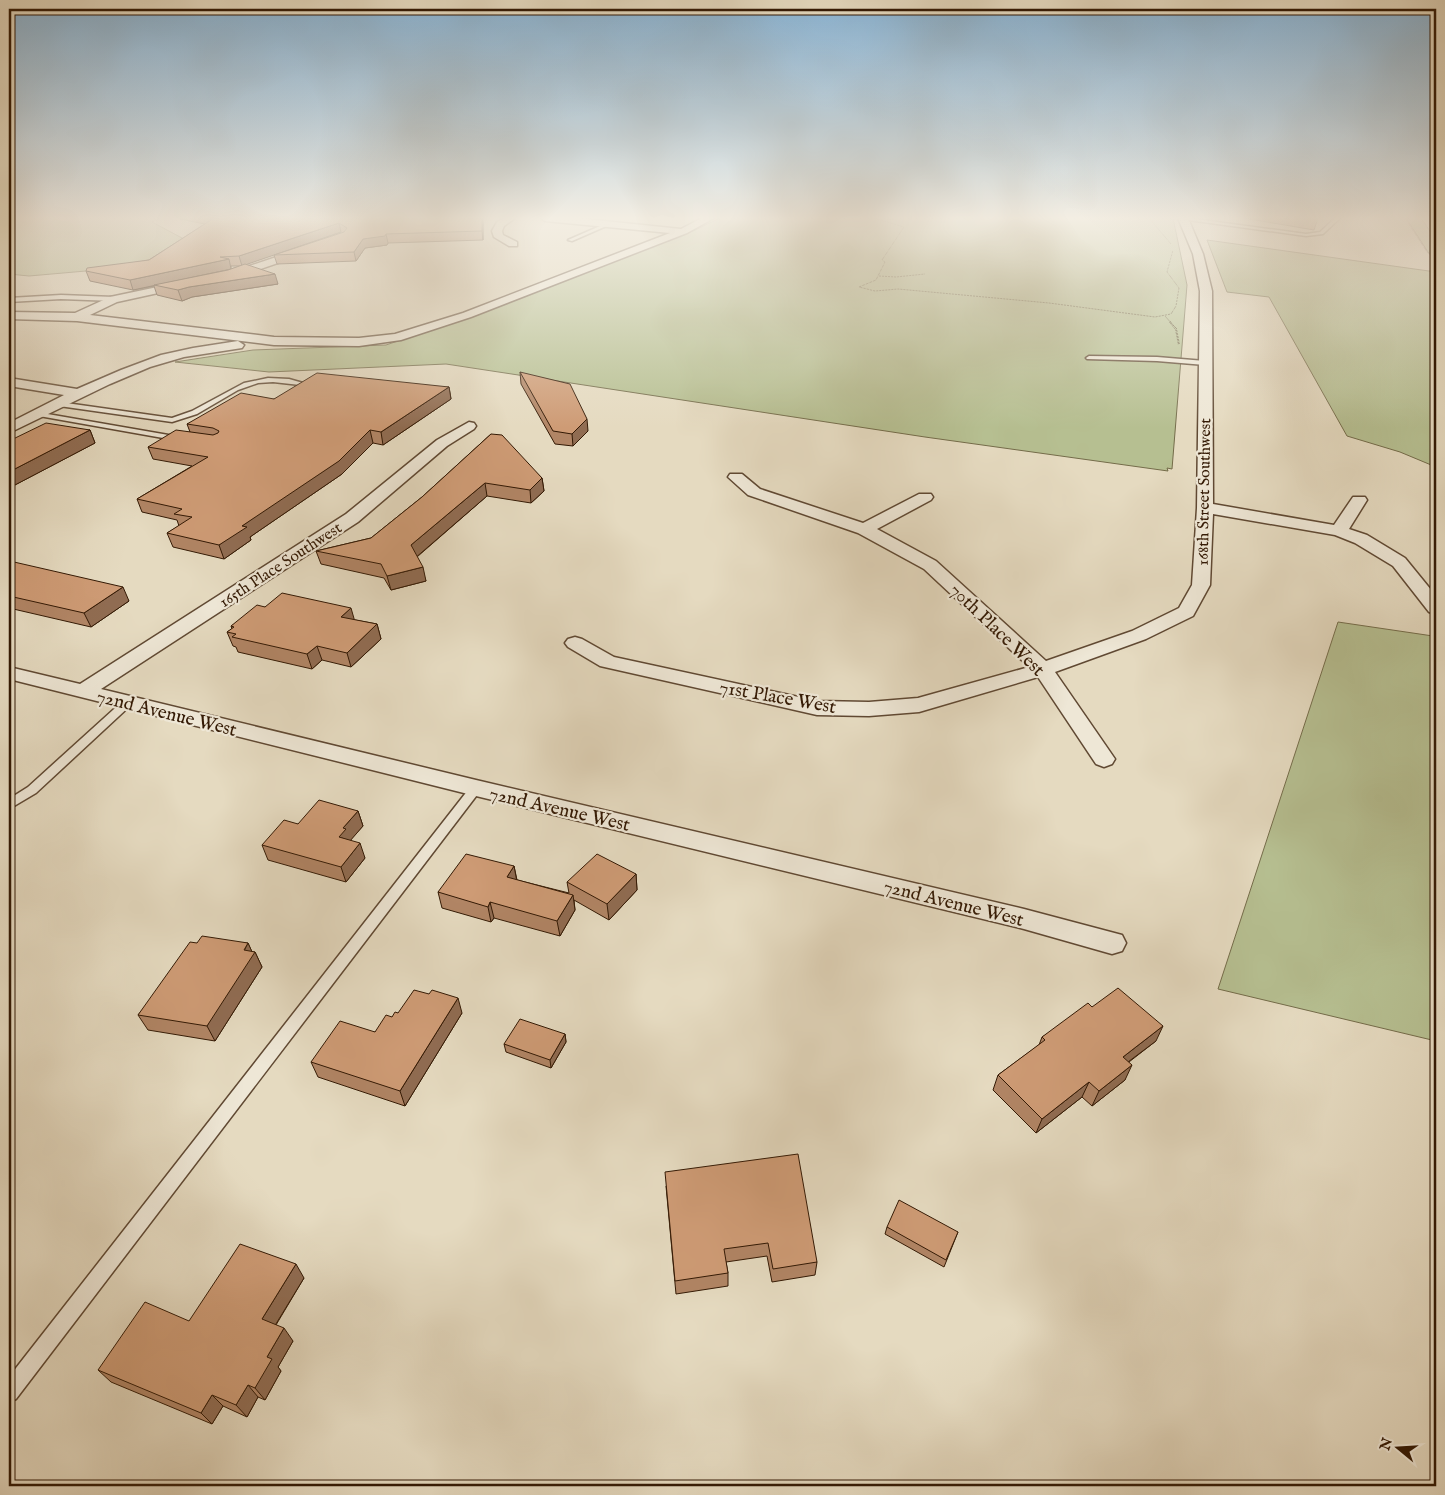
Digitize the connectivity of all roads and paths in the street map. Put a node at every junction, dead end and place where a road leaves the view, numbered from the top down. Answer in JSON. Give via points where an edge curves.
{"nodes":[{"id":1,"x":170,"y":288,"type":"edge"},
{"id":2,"x":537,"y":288,"type":"edge"},
{"id":3,"x":863,"y":288,"type":"edge"},
{"id":4,"x":1179,"y":288,"type":"edge"},
{"id":5,"x":1205,"y":288,"type":"edge"},
{"id":6,"x":114,"y":299,"type":"junction"},
{"id":7,"x":9,"y":300,"type":"edge"},
{"id":8,"x":9,"y":316,"type":"edge"},
{"id":9,"x":77,"y":317,"type":"junction"},
{"id":10,"x":274,"y":341,"type":"junction"},
{"id":11,"x":1090,"y":358,"type":"dead end"},
{"id":12,"x":1205,"y":363,"type":"junction"},
{"id":13,"x":9,"y":382,"type":"edge"},
{"id":14,"x":300,"y":383,"type":"edge"},
{"id":15,"x":80,"y":394,"type":"junction"},
{"id":16,"x":59,"y":404,"type":"junction"},
{"id":17,"x":39,"y":414,"type":"junction"},
{"id":18,"x":469,"y":426,"type":"dead end"},
{"id":19,"x":9,"y":429,"type":"edge"},
{"id":20,"x":191,"y":440,"type":"edge"},
{"id":21,"x":736,"y":477,"type":"dead end"},
{"id":22,"x":926,"y":497,"type":"dead end"},
{"id":23,"x":1359,"y":500,"type":"dead end"},
{"id":24,"x":1205,"y":508,"type":"junction"},
{"id":25,"x":864,"y":529,"type":"junction"},
{"id":26,"x":1339,"y":531,"type":"junction"},
{"id":27,"x":1436,"y":608,"type":"edge"},
{"id":28,"x":575,"y":643,"type":"dead end"},
{"id":29,"x":1042,"y":669,"type":"junction"},
{"id":30,"x":9,"y":673,"type":"edge"},
{"id":31,"x":83,"y":691,"type":"junction"},
{"id":32,"x":128,"y":702,"type":"junction"},
{"id":33,"x":1104,"y":759,"type":"dead end"},
{"id":34,"x":476,"y":788,"type":"junction"},
{"id":35,"x":9,"y":805,"type":"edge"},
{"id":36,"x":1112,"y":943,"type":"dead end"},
{"id":37,"x":9,"y":1392,"type":"edge"}],
"edges":[{"from":1,"to":6,"type":"street"},
{"from":2,"to":10,"type":"street","via":[[467,315],[397,336],[359,342]]},
{"from":3,"to":4,"type":"path","via":[[1049,303],[1141,316],[1165,316],[1174,310]]},
{"from":5,"to":12,"type":"street","name":"168th Street Southwest"},
{"from":6,"to":7,"type":"lane","via":[[61,297]]},
{"from":6,"to":9,"type":"street"},
{"from":8,"to":9,"type":"street"},
{"from":9,"to":10,"type":"street"},
{"from":10,"to":15,"type":"street","via":[[203,349],[167,358]]},
{"from":11,"to":12,"type":"lane"},
{"from":12,"to":24,"type":"street","name":"168th Street Southwest"},
{"from":13,"to":15,"type":"street"},
{"from":14,"to":16,"type":"lane","via":[[253,382],[188,417],[172,420]]},
{"from":15,"to":16,"type":"street"},
{"from":16,"to":17,"type":"street"},
{"from":17,"to":19,"type":"street"},
{"from":17,"to":20,"type":"lane"},
{"from":18,"to":31,"type":"street","name":"165th Place Southwest","via":[[442,443],[352,518]]},
{"from":21,"to":25,"type":"street","name":"70th Place West","via":[[754,492]]},
{"from":22,"to":25,"type":"street"},
{"from":23,"to":26,"type":"street"},
{"from":24,"to":26,"type":"street"},
{"from":24,"to":29,"type":"street","name":"168th Street Southwest","via":[[1201,585],[1186,612],[1139,635]]},
{"from":25,"to":29,"type":"street","name":"70th Place West","via":[[930,565]]},
{"from":26,"to":27,"type":"street","via":[[1360,539],[1399,562]]},
{"from":28,"to":29,"type":"street","name":"71st Place West","via":[[607,662],[817,708],[869,709],[920,705]]},
{"from":29,"to":33,"type":"street","name":"70th Place West"},
{"from":30,"to":31,"type":"street","name":"72nd Avenue West"},
{"from":31,"to":32,"type":"street","name":"72nd Avenue West"},
{"from":32,"to":34,"type":"street","name":"72nd Avenue West"},
{"from":32,"to":35,"type":"lane","via":[[32,790]]},
{"from":34,"to":36,"type":"street","name":"72nd Avenue West"},
{"from":34,"to":37,"type":"lane"}]}
